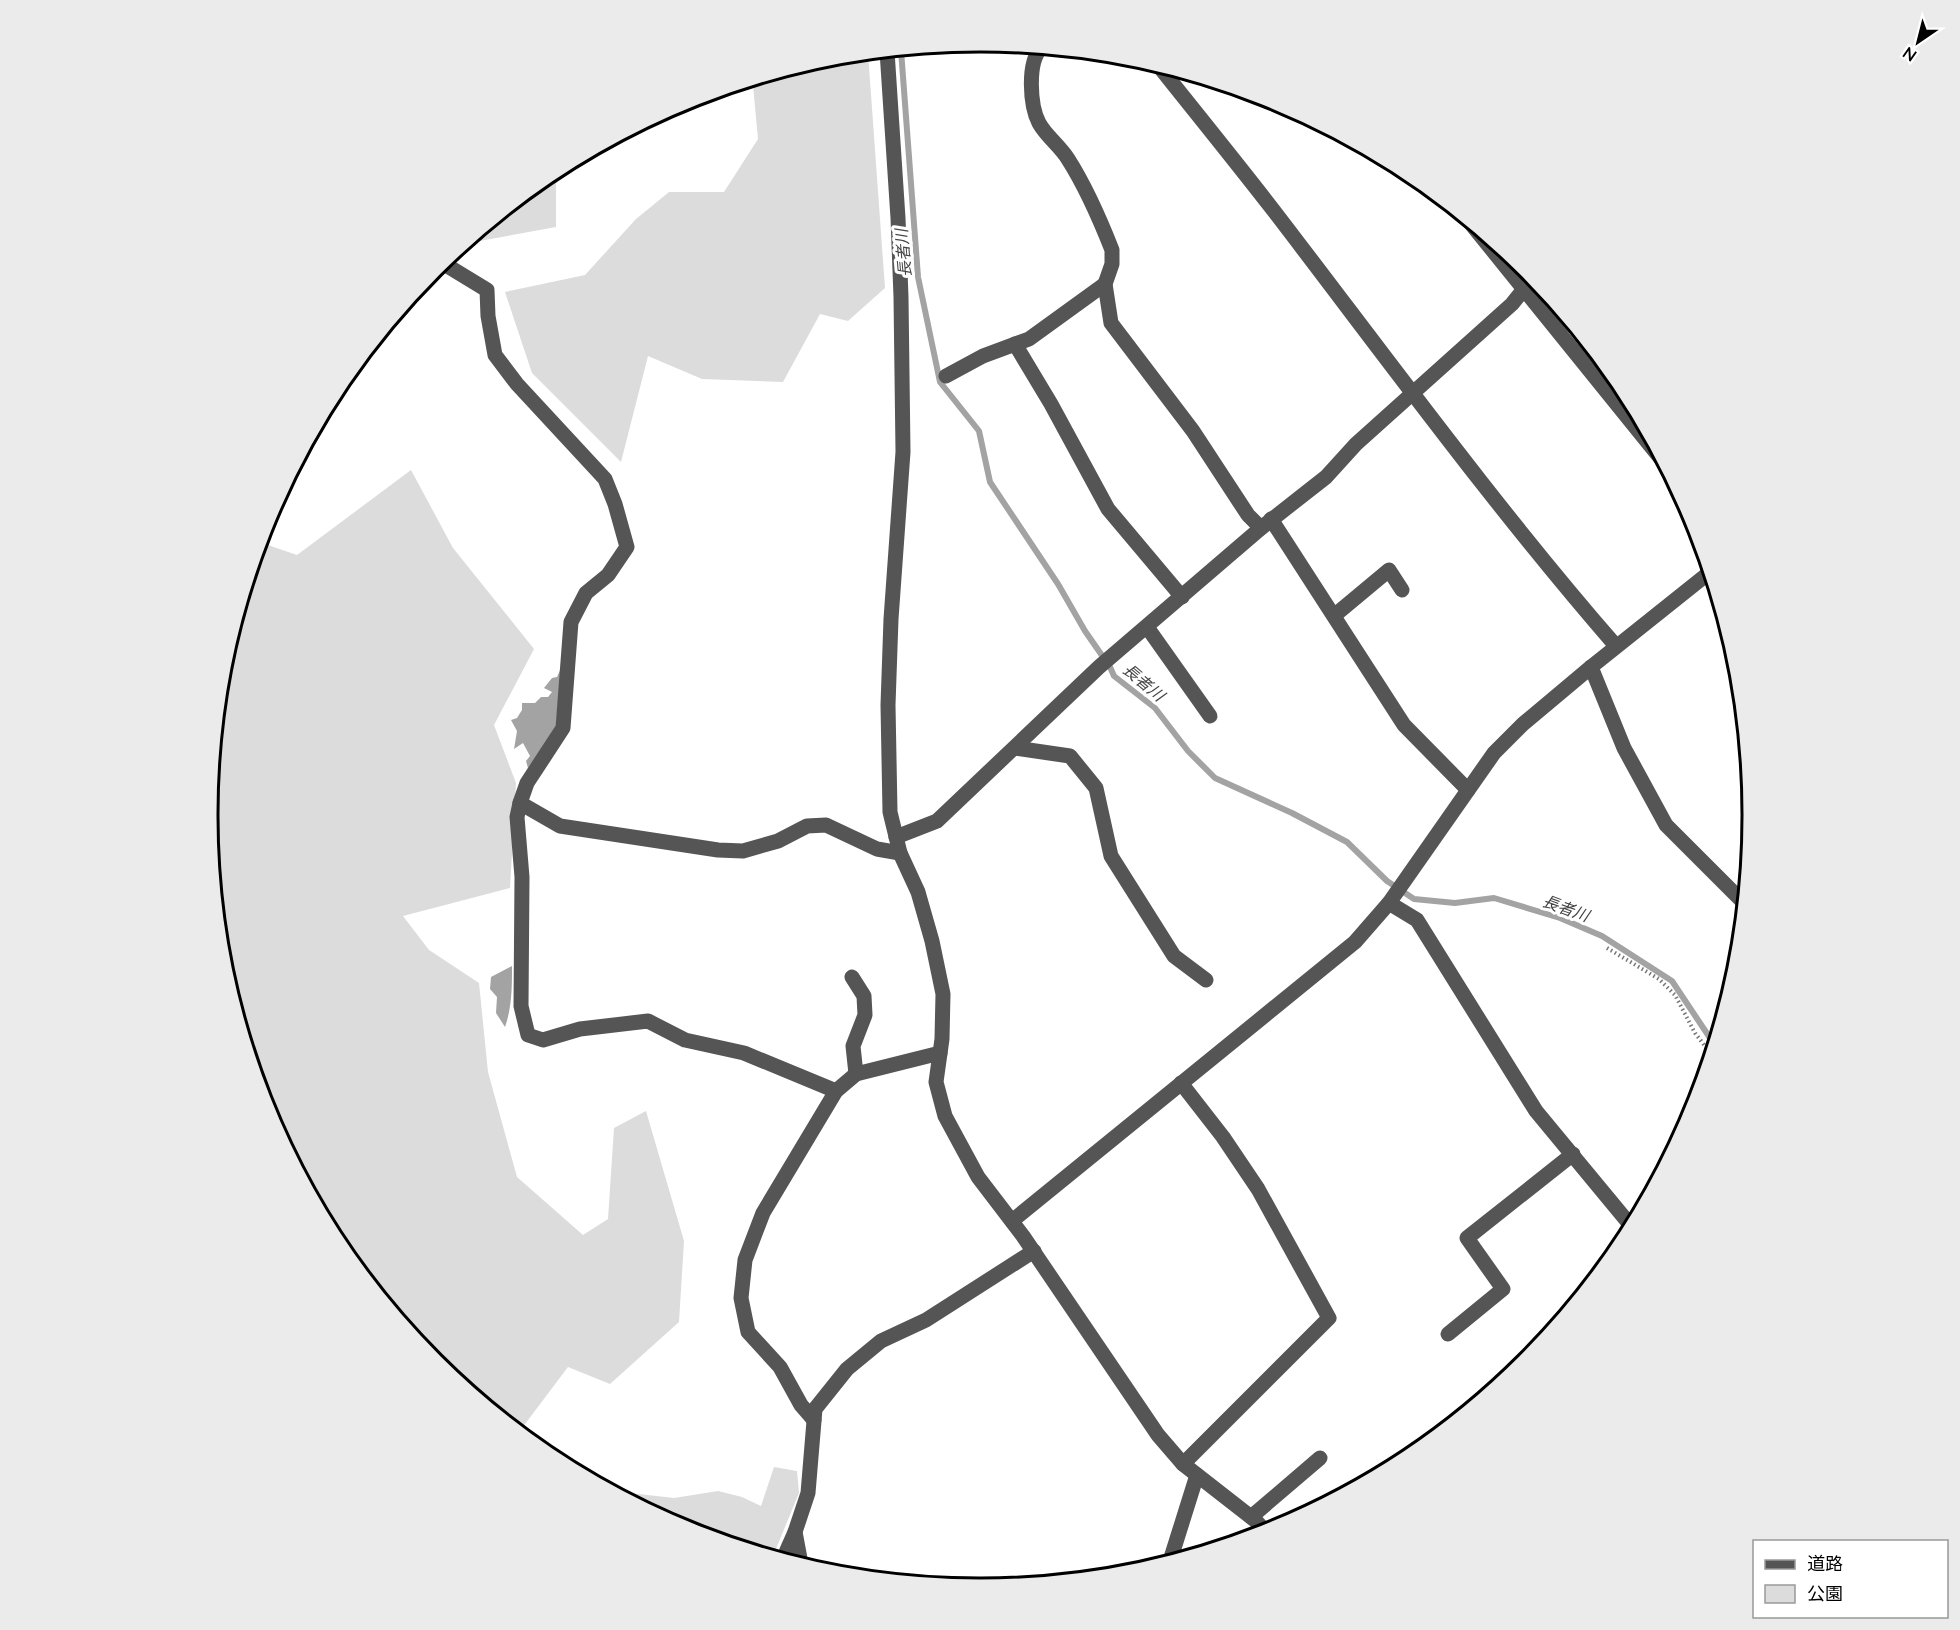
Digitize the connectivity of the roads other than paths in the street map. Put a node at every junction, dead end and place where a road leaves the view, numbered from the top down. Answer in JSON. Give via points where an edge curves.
{"nodes":[{"id":1,"x":1037,"y":55,"type":"edge"},
{"id":2,"x":887,"y":58,"type":"edge"},
{"id":3,"x":1166,"y":76,"type":"edge"},
{"id":4,"x":450,"y":267,"type":"edge"},
{"id":5,"x":1105,"y":284,"type":"junction"},
{"id":6,"x":1528,"y":286,"type":"edge"},
{"id":7,"x":1544,"y":302,"type":"edge"},
{"id":8,"x":1016,"y":344,"type":"junction"},
{"id":9,"x":946,"y":376,"type":"dead end"},
{"id":10,"x":1413,"y":393,"type":"junction"},
{"id":11,"x":1627,"y":413,"type":"edge"},
{"id":12,"x":1266,"y":524,"type":"junction"},
{"id":13,"x":1704,"y":577,"type":"edge"},
{"id":14,"x":1402,"y":591,"type":"dead end"},
{"id":15,"x":1182,"y":597,"type":"junction"},
{"id":16,"x":1335,"y":615,"type":"junction"},
{"id":17,"x":1147,"y":627,"type":"junction"},
{"id":18,"x":1616,"y":646,"type":"junction"},
{"id":19,"x":1591,"y":667,"type":"junction"},
{"id":20,"x":1210,"y":716,"type":"dead end"},
{"id":21,"x":1015,"y":748,"type":"junction"},
{"id":22,"x":1468,"y":790,"type":"junction"},
{"id":23,"x":520,"y":803,"type":"junction"},
{"id":24,"x":896,"y":837,"type":"junction"},
{"id":25,"x":900,"y":853,"type":"junction"},
{"id":26,"x":1738,"y":897,"type":"edge"},
{"id":27,"x":1391,"y":900,"type":"junction"},
{"id":28,"x":852,"y":976,"type":"dead end"},
{"id":29,"x":1206,"y":980,"type":"dead end"},
{"id":30,"x":940,"y":1053,"type":"junction"},
{"id":31,"x":856,"y":1074,"type":"junction"},
{"id":32,"x":1181,"y":1083,"type":"junction"},
{"id":33,"x":836,"y":1091,"type":"junction"},
{"id":34,"x":1573,"y":1154,"type":"junction"},
{"id":35,"x":1626,"y":1219,"type":"edge"},
{"id":36,"x":1012,"y":1221,"type":"junction"},
{"id":37,"x":1034,"y":1251,"type":"junction"},
{"id":38,"x":1448,"y":1334,"type":"dead end"},
{"id":39,"x":814,"y":1420,"type":"junction"},
{"id":40,"x":1320,"y":1458,"type":"dead end"},
{"id":41,"x":1183,"y":1464,"type":"junction"},
{"id":42,"x":1197,"y":1474,"type":"junction"},
{"id":43,"x":1251,"y":1517,"type":"junction"},
{"id":44,"x":1258,"y":1524,"type":"edge"},
{"id":45,"x":795,"y":1532,"type":"junction"},
{"id":46,"x":786,"y":1553,"type":"edge"},
{"id":47,"x":1172,"y":1553,"type":"edge"},
{"id":48,"x":799,"y":1556,"type":"edge"}],
"edges":[{"from":1,"to":5,"type":"street","via":[[1031,98],[1039,124],[1068,158],[1112,250]]},
{"from":2,"to":24,"type":"street","via":[[902,309],[903,452],[888,705],[890,812]]},
{"from":3,"to":10,"type":"street"},
{"from":4,"to":23,"type":"street","via":[[487,290],[495,355],[605,479],[627,547],[608,575],[586,592],[571,622],[563,728],[527,783]]},
{"from":5,"to":8,"type":"street","via":[[1029,339]]},
{"from":5,"to":12,"type":"street","via":[[1111,323],[1193,431],[1248,515]]},
{"from":6,"to":10,"type":"street"},
{"from":7,"to":11,"type":"street"},
{"from":8,"to":9,"type":"street"},
{"from":8,"to":15,"type":"street","via":[[1108,509]]},
{"from":10,"to":12,"type":"street","via":[[1326,477]]},
{"from":10,"to":18,"type":"street"},
{"from":12,"to":15,"type":"street"},
{"from":12,"to":16,"type":"street"},
{"from":13,"to":18,"type":"street"},
{"from":14,"to":16,"type":"street","via":[[1389,570]]},
{"from":15,"to":17,"type":"street"},
{"from":16,"to":22,"type":"street","via":[[1404,724]]},
{"from":17,"to":20,"type":"street"},
{"from":17,"to":21,"type":"street"},
{"from":18,"to":19,"type":"street"},
{"from":19,"to":22,"type":"street","via":[[1523,724],[1494,753]]},
{"from":19,"to":26,"type":"street","via":[[1624,748],[1666,825]]},
{"from":21,"to":24,"type":"street","via":[[937,821]]},
{"from":21,"to":29,"type":"street","via":[[1070,756],[1096,788],[1111,856],[1174,956]]},
{"from":22,"to":27,"type":"street"},
{"from":23,"to":25,"type":"street","via":[[560,826],[718,850],[743,851],[778,841],[807,826],[826,825],[877,849]]},
{"from":23,"to":33,"type":"street","via":[[517,818],[522,876],[521,1006],[528,1035],[543,1040],[580,1029],[648,1021],[686,1040],[744,1053]]},
{"from":24,"to":25,"type":"street"},
{"from":25,"to":30,"type":"street","via":[[918,892],[943,994]]},
{"from":27,"to":32,"type":"street","via":[[1355,942]]},
{"from":27,"to":34,"type":"street","via":[[1417,920],[1536,1111]]},
{"from":28,"to":31,"type":"street","via":[[864,996],[865,1015],[853,1046]]},
{"from":30,"to":31,"type":"street"},
{"from":30,"to":36,"type":"street","via":[[936,1082],[945,1116],[978,1177]]},
{"from":31,"to":33,"type":"street"},
{"from":32,"to":36,"type":"street"},
{"from":32,"to":41,"type":"street","via":[[1257,1189],[1329,1318]]},
{"from":33,"to":39,"type":"street","via":[[763,1213],[745,1260],[741,1298],[748,1332],[780,1367]]},
{"from":34,"to":35,"type":"street"},
{"from":34,"to":38,"type":"street","via":[[1467,1238],[1503,1289]]},
{"from":36,"to":37,"type":"street"},
{"from":37,"to":39,"type":"street","via":[[926,1320],[881,1341],[847,1369],[815,1409]]},
{"from":37,"to":41,"type":"street","via":[[1158,1435]]},
{"from":39,"to":45,"type":"street","via":[[808,1493]]},
{"from":40,"to":43,"type":"street"},
{"from":41,"to":42,"type":"street"},
{"from":42,"to":43,"type":"street"},
{"from":42,"to":47,"type":"street"},
{"from":43,"to":44,"type":"street"},
{"from":45,"to":46,"type":"street"},
{"from":45,"to":48,"type":"street"}]}
